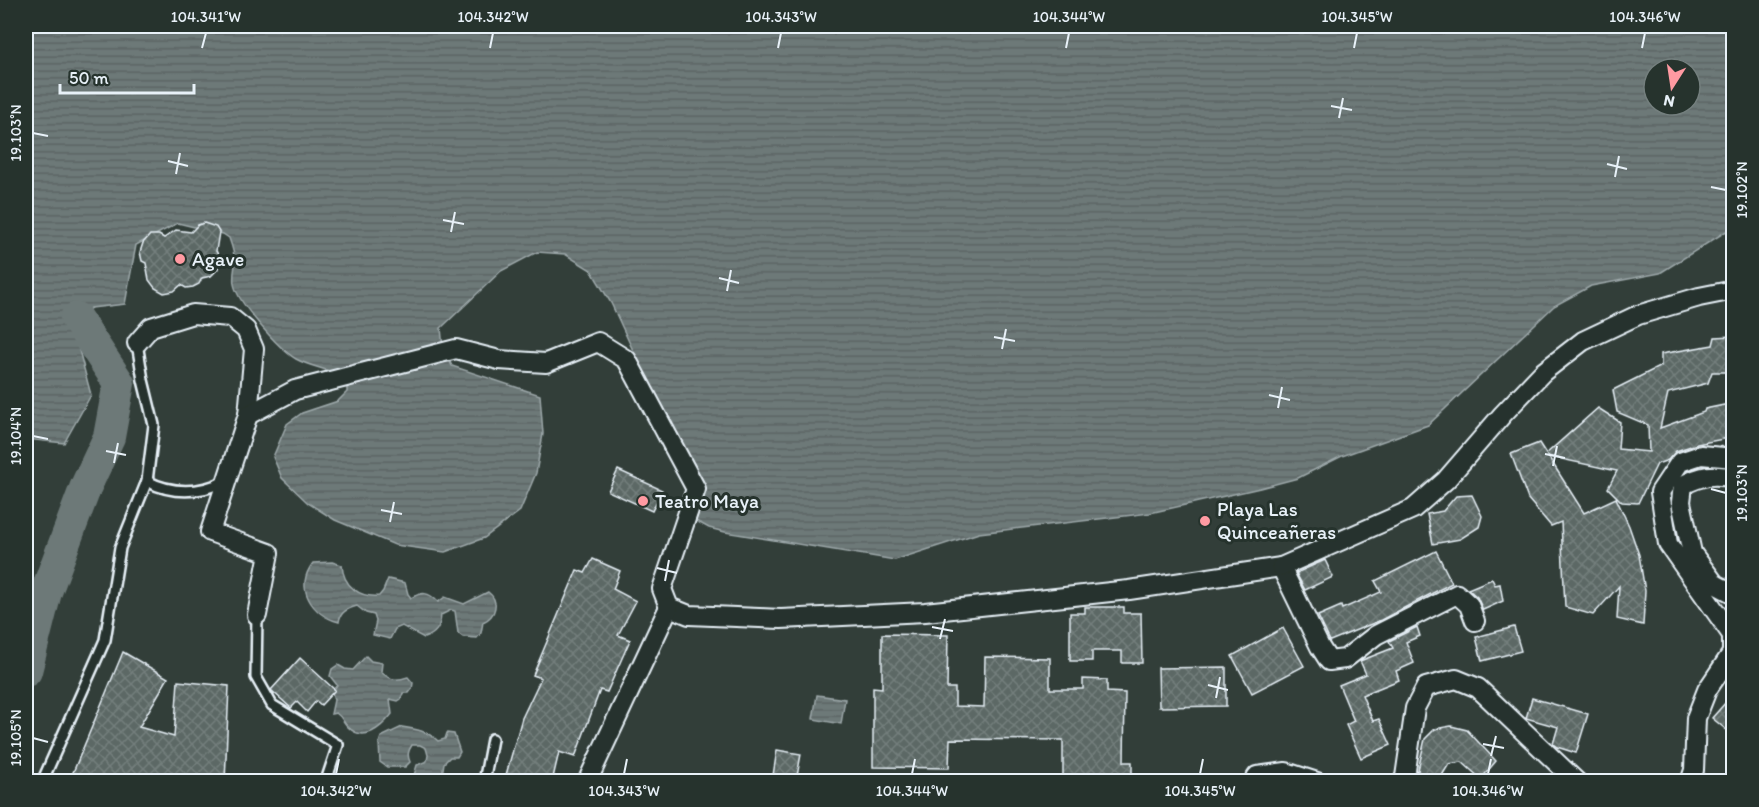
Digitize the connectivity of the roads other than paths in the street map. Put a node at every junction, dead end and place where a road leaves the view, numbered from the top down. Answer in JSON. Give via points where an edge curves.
{"nodes":[{"id":1,"x":1734,"y":290,"type":"edge"},
{"id":2,"x":137,"y":343,"type":"joint"},
{"id":3,"x":248,"y":415,"type":"junction"},
{"id":4,"x":1734,"y":458,"type":"edge"},
{"id":5,"x":1734,"y":478,"type":"edge"},
{"id":6,"x":227,"y":480,"type":"junction"},
{"id":7,"x":147,"y":481,"type":"junction"},
{"id":8,"x":1281,"y":567,"type":"junction"},
{"id":9,"x":1734,"y":594,"type":"edge"},
{"id":10,"x":669,"y":606,"type":"junction"},
{"id":11,"x":257,"y":615,"type":"joint"},
{"id":12,"x":1475,"y":621,"type":"dead end"},
{"id":13,"x":492,"y":738,"type":"dead end"},
{"id":14,"x":42,"y":782,"type":"edge"},
{"id":15,"x":328,"y":782,"type":"edge"},
{"id":16,"x":484,"y":782,"type":"edge"},
{"id":17,"x":587,"y":782,"type":"edge"},
{"id":18,"x":1253,"y":782,"type":"edge"},
{"id":19,"x":1317,"y":782,"type":"edge"},
{"id":20,"x":1402,"y":782,"type":"edge"},
{"id":21,"x":1576,"y":782,"type":"edge"},
{"id":22,"x":1690,"y":782,"type":"edge"}],
"edges":[{"from":1,"to":8,"type":"street","via":[[1638,315],[1583,341],[1543,372],[1446,480],[1413,509]]},
{"from":2,"to":3,"type":"street","via":[[151,327],[192,314],[231,317],[246,330],[254,349]]},
{"from":2,"to":7,"type":"lane","via":[[154,425]]},
{"from":3,"to":6,"type":"street"},
{"from":3,"to":10,"type":"street","via":[[295,390],[456,349],[499,360],[546,363],[598,342],[627,360],[696,489],[662,589]]},
{"from":4,"to":22,"type":"street","via":[[1701,455],[1680,462],[1660,492],[1668,544],[1732,635],[1732,653],[1707,690],[1696,718]]},
{"from":5,"to":9,"type":"street","via":[[1702,476],[1683,485],[1681,502],[1692,552],[1715,584]]},
{"from":6,"to":7,"type":"lane","via":[[203,490],[174,491]]},
{"from":6,"to":11,"type":"street","via":[[210,532],[269,553]]},
{"from":7,"to":14,"type":"lane","via":[[120,548],[105,640]]},
{"from":8,"to":10,"type":"street","via":[[1129,590],[925,612],[781,619],[689,615]]},
{"from":8,"to":12,"type":"street","via":[[1329,661],[1345,659],[1376,635],[1457,594],[1469,605]]},
{"from":10,"to":17,"type":"street"},
{"from":11,"to":15,"type":"lane","via":[[256,676],[272,705],[338,746]]},
{"from":13,"to":16,"type":"lane"},
{"from":18,"to":19,"type":"street","via":[[1257,776],[1286,772]]},
{"from":20,"to":21,"type":"street","via":[[1415,708],[1426,687],[1456,679],[1478,688]]}]}
